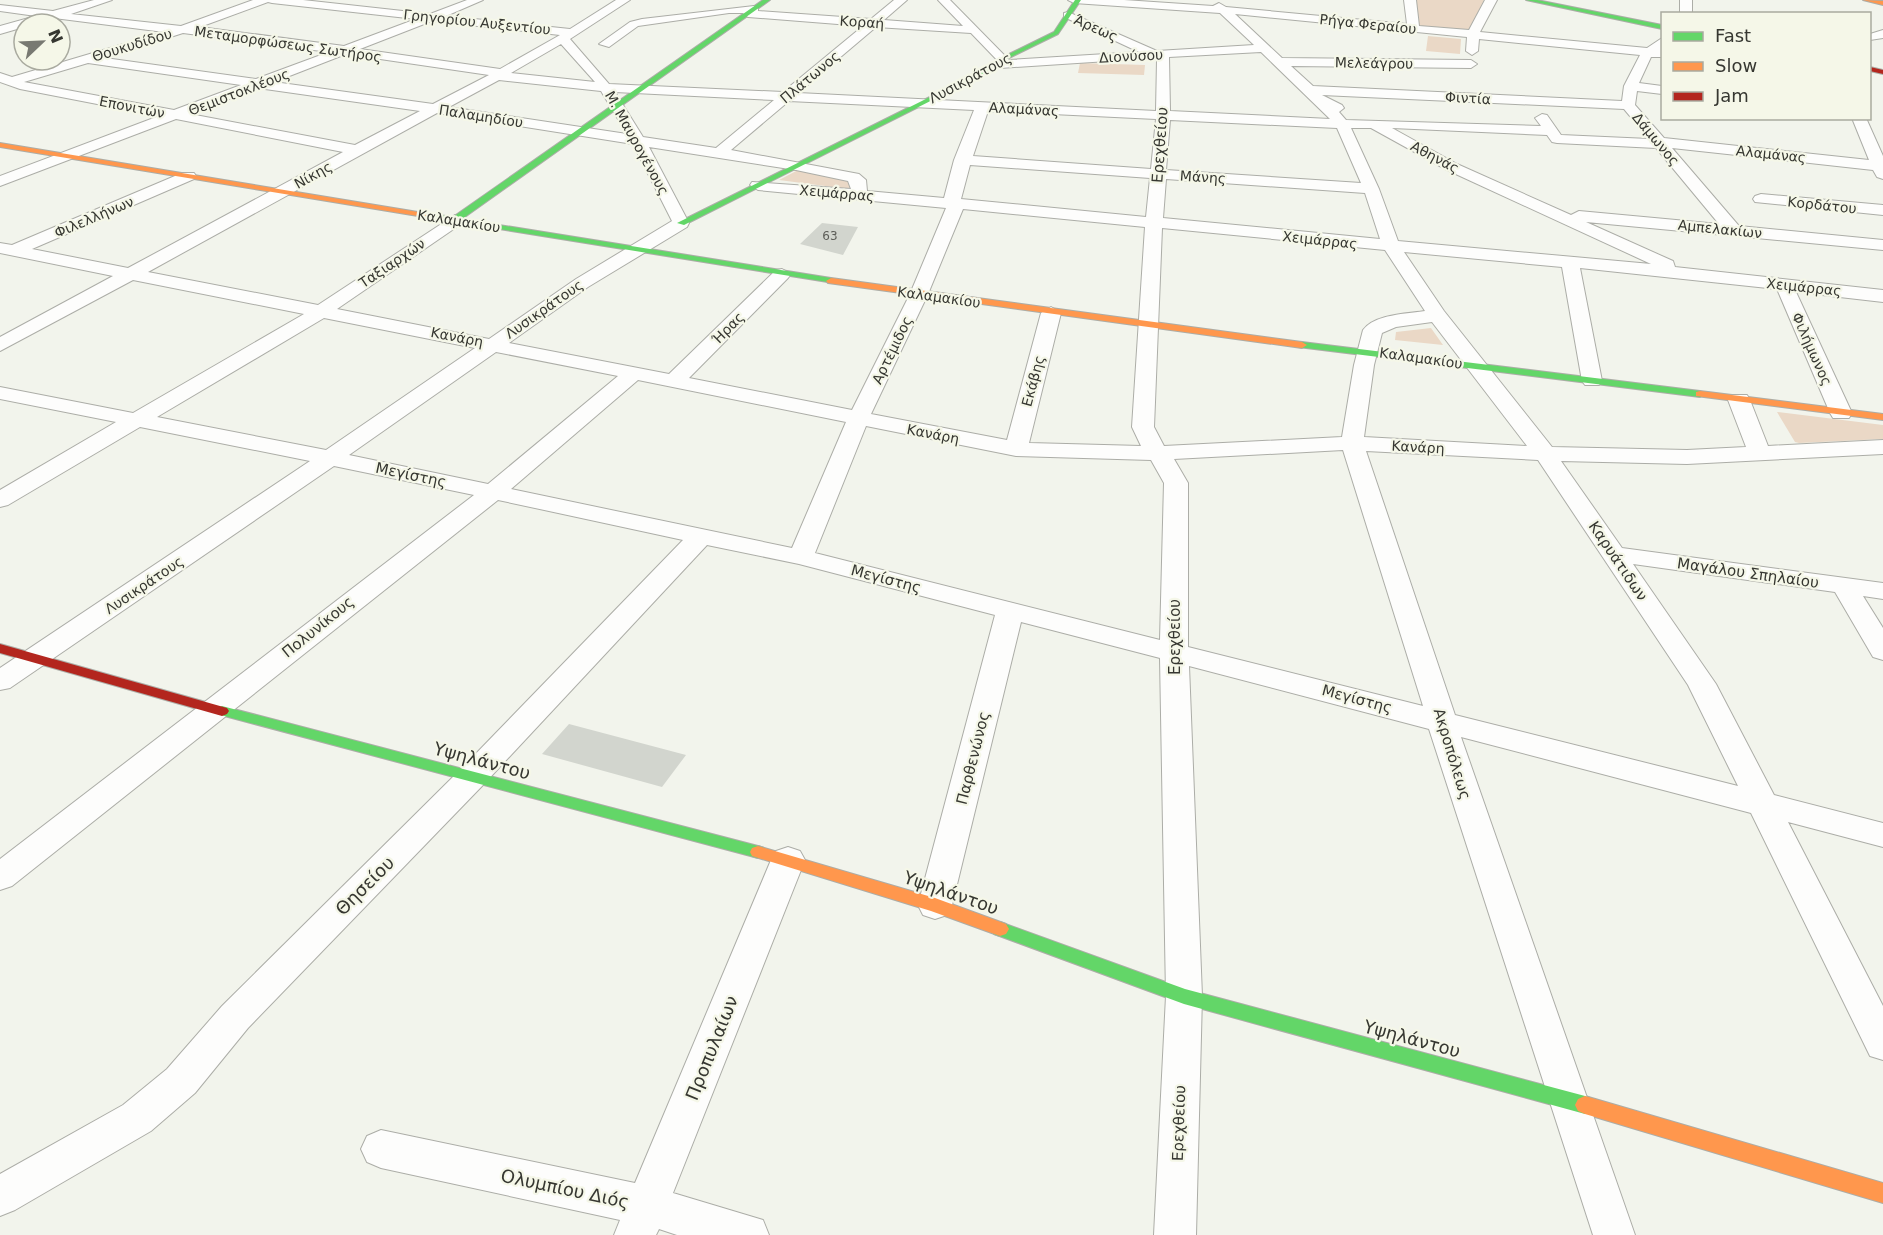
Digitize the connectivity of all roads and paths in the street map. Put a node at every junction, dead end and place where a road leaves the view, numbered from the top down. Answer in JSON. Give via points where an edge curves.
{"nodes":[{"id":1,"x":106,"y":0,"type":"edge"},
{"id":2,"x":263,"y":0,"type":"edge"},
{"id":3,"x":272,"y":0,"type":"edge"},
{"id":4,"x":357,"y":0,"type":"edge"},
{"id":5,"x":477,"y":0,"type":"edge"},
{"id":6,"x":624,"y":0,"type":"edge"},
{"id":7,"x":901,"y":0,"type":"edge"},
{"id":8,"x":945,"y":0,"type":"edge"},
{"id":9,"x":1074,"y":0,"type":"edge"},
{"id":10,"x":1078,"y":0,"type":"edge"},
{"id":11,"x":1213,"y":0,"type":"edge"},
{"id":12,"x":1410,"y":0,"type":"edge"},
{"id":13,"x":1491,"y":0,"type":"edge"},
{"id":14,"x":1528,"y":0,"type":"edge"},
{"id":15,"x":1537,"y":0,"type":"edge"},
{"id":16,"x":762,"y":6,"type":"edge"},
{"id":17,"x":0,"y":8,"type":"edge"},
{"id":18,"x":336,"y":8,"type":"junction"},
{"id":19,"x":1568,"y":8,"type":"junction"},
{"id":20,"x":1224,"y":9,"type":"junction"},
{"id":21,"x":30,"y":12,"type":"edge"},
{"id":22,"x":63,"y":12,"type":"edge"},
{"id":23,"x":302,"y":15,"type":"dead end"},
{"id":24,"x":1068,"y":15,"type":"junction"},
{"id":25,"x":72,"y":17,"type":"edge"},
{"id":26,"x":432,"y":18,"type":"junction"},
{"id":27,"x":1325,"y":19,"type":"junction"},
{"id":28,"x":873,"y":23,"type":"junction"},
{"id":29,"x":256,"y":25,"type":"dead end"},
{"id":30,"x":1661,"y":27,"type":"edge"},
{"id":31,"x":1413,"y":28,"type":"junction"},
{"id":32,"x":180,"y":30,"type":"junction"},
{"id":33,"x":975,"y":30,"type":"junction"},
{"id":34,"x":221,"y":33,"type":"junction"},
{"id":35,"x":1473,"y":34,"type":"junction"},
{"id":36,"x":570,"y":36,"type":"junction"},
{"id":37,"x":1335,"y":36,"type":"dead end"},
{"id":38,"x":605,"y":44,"type":"dead end"},
{"id":39,"x":1263,"y":48,"type":"junction"},
{"id":40,"x":345,"y":51,"type":"junction"},
{"id":41,"x":1656,"y":52,"type":"edge"},
{"id":42,"x":1157,"y":54,"type":"junction"},
{"id":43,"x":88,"y":59,"type":"junction"},
{"id":44,"x":1002,"y":62,"type":"junction"},
{"id":45,"x":1277,"y":62,"type":"junction"},
{"id":46,"x":502,"y":74,"type":"junction"},
{"id":47,"x":4,"y":81,"type":"edge"},
{"id":48,"x":1470,"y":81,"type":"junction"},
{"id":49,"x":259,"y":83,"type":"junction"},
{"id":50,"x":1631,"y":86,"type":"junction"},
{"id":51,"x":607,"y":88,"type":"junction"},
{"id":52,"x":642,"y":89,"type":"junction"},
{"id":53,"x":1661,"y":90,"type":"edge"},
{"id":54,"x":1314,"y":95,"type":"junction"},
{"id":55,"x":787,"y":96,"type":"junction"},
{"id":56,"x":1531,"y":101,"type":"junction"},
{"id":57,"x":922,"y":103,"type":"junction"},
{"id":58,"x":618,"y":105,"type":"junction"},
{"id":59,"x":1628,"y":105,"type":"junction"},
{"id":60,"x":982,"y":107,"type":"junction"},
{"id":61,"x":435,"y":109,"type":"junction"},
{"id":62,"x":177,"y":116,"type":"junction"},
{"id":63,"x":1163,"y":116,"type":"junction"},
{"id":64,"x":1860,"y":120,"type":"edge"},
{"id":65,"x":1342,"y":124,"type":"junction"},
{"id":66,"x":1373,"y":124,"type":"junction"},
{"id":67,"x":580,"y":132,"type":"junction"},
{"id":68,"x":1553,"y":135,"type":"junction"},
{"id":69,"x":637,"y":141,"type":"junction"},
{"id":70,"x":1661,"y":143,"type":"junction"},
{"id":71,"x":0,"y":145,"type":"edge"},
{"id":72,"x":358,"y":150,"type":"junction"},
{"id":73,"x":719,"y":153,"type":"junction"},
{"id":74,"x":67,"y":156,"type":"junction"},
{"id":75,"x":962,"y":160,"type":"junction"},
{"id":76,"x":796,"y":165,"type":"junction"},
{"id":77,"x":1882,"y":169,"type":"edge"},
{"id":78,"x":1157,"y":174,"type":"junction"},
{"id":79,"x":188,"y":176,"type":"junction"},
{"id":80,"x":0,"y":181,"type":"edge"},
{"id":81,"x":758,"y":185,"type":"junction"},
{"id":82,"x":1371,"y":189,"type":"junction"},
{"id":83,"x":283,"y":192,"type":"junction"},
{"id":84,"x":860,"y":195,"type":"junction"},
{"id":85,"x":1761,"y":199,"type":"dead end"},
{"id":86,"x":953,"y":204,"type":"junction"},
{"id":87,"x":1883,"y":210,"type":"edge"},
{"id":88,"x":1556,"y":214,"type":"junction"},
{"id":89,"x":455,"y":220,"type":"junction"},
{"id":90,"x":681,"y":223,"type":"junction"},
{"id":91,"x":1154,"y":223,"type":"junction"},
{"id":92,"x":1734,"y":231,"type":"junction"},
{"id":93,"x":1883,"y":245,"type":"edge"},
{"id":94,"x":1392,"y":247,"type":"junction"},
{"id":95,"x":634,"y":249,"type":"junction"},
{"id":96,"x":4,"y":252,"type":"edge"},
{"id":97,"x":1570,"y":262,"type":"junction"},
{"id":98,"x":133,"y":273,"type":"junction"},
{"id":99,"x":1684,"y":273,"type":"junction"},
{"id":100,"x":782,"y":274,"type":"junction"},
{"id":101,"x":1784,"y":285,"type":"junction"},
{"id":102,"x":920,"y":294,"type":"junction"},
{"id":103,"x":1883,"y":296,"type":"edge"},
{"id":104,"x":322,"y":311,"type":"junction"},
{"id":105,"x":1051,"y":313,"type":"junction"},
{"id":106,"x":1437,"y":315,"type":"junction"},
{"id":107,"x":1150,"y":325,"type":"junction"},
{"id":108,"x":494,"y":344,"type":"junction"},
{"id":109,"x":0,"y":345,"type":"edge"},
{"id":110,"x":1368,"y":351,"type":"junction"},
{"id":111,"x":1478,"y":366,"type":"junction"},
{"id":112,"x":633,"y":374,"type":"junction"},
{"id":113,"x":674,"y":381,"type":"junction"},
{"id":114,"x":1592,"y":381,"type":"junction"},
{"id":115,"x":0,"y":393,"type":"edge"},
{"id":116,"x":1739,"y":400,"type":"junction"},
{"id":117,"x":1841,"y":413,"type":"junction"},
{"id":118,"x":1883,"y":417,"type":"edge"},
{"id":119,"x":138,"y":420,"type":"junction"},
{"id":120,"x":858,"y":420,"type":"junction"},
{"id":121,"x":1352,"y":443,"type":"junction"},
{"id":122,"x":1883,"y":447,"type":"edge"},
{"id":123,"x":1016,"y":449,"type":"junction"},
{"id":124,"x":1158,"y":453,"type":"junction"},
{"id":125,"x":1545,"y":454,"type":"junction"},
{"id":126,"x":1760,"y":455,"type":"junction"},
{"id":127,"x":330,"y":458,"type":"junction"},
{"id":128,"x":492,"y":493,"type":"junction"},
{"id":129,"x":0,"y":500,"type":"edge"},
{"id":130,"x":700,"y":537,"type":"junction"},
{"id":131,"x":1613,"y":554,"type":"junction"},
{"id":132,"x":801,"y":557,"type":"junction"},
{"id":133,"x":1844,"y":586,"type":"junction"},
{"id":134,"x":1883,"y":591,"type":"edge"},
{"id":135,"x":1010,"y":611,"type":"junction"},
{"id":136,"x":0,"y":648,"type":"edge"},
{"id":137,"x":1174,"y":651,"type":"junction"},
{"id":138,"x":1883,"y":651,"type":"edge"},
{"id":139,"x":36,"y":657,"type":"junction"},
{"id":140,"x":0,"y":681,"type":"edge"},
{"id":141,"x":215,"y":709,"type":"junction"},
{"id":142,"x":1442,"y":721,"type":"junction"},
{"id":143,"x":472,"y":777,"type":"junction"},
{"id":144,"x":1763,"y":803,"type":"junction"},
{"id":145,"x":1883,"y":835,"type":"edge"},
{"id":146,"x":788,"y":860,"type":"junction"},
{"id":147,"x":0,"y":876,"type":"edge"},
{"id":148,"x":935,"y":906,"type":"junction"},
{"id":149,"x":1184,"y":996,"type":"junction"},
{"id":150,"x":1883,"y":1044,"type":"edge"},
{"id":151,"x":1570,"y":1100,"type":"junction"},
{"id":152,"x":381,"y":1149,"type":"dead end"},
{"id":153,"x":1883,"y":1193,"type":"edge"},
{"id":154,"x":0,"y":1196,"type":"edge"},
{"id":155,"x":641,"y":1221,"type":"edge"},
{"id":156,"x":748,"y":1235,"type":"edge"},
{"id":157,"x":1175,"y":1235,"type":"edge"},
{"id":158,"x":1614,"y":1235,"type":"edge"}],
"edges":[{"from":1,"to":22,"type":"street"},
{"from":2,"to":32,"type":"street","name":"Θουκυδίδου"},
{"from":3,"to":18,"type":"street","name":"Γρηγορίου Αυξεντίου"},
{"from":4,"to":18,"type":"street"},
{"from":5,"to":26,"type":"street","name":"Θεμιστοκλέους"},
{"from":6,"to":36,"type":"street","name":"Νίκης"},
{"from":7,"to":28,"type":"street","name":"Πλάτωνος"},
{"from":8,"to":33,"type":"street"},
{"from":9,"to":10,"type":"street","name":"Ρήγα Φεραίου"},
{"from":10,"to":20,"type":"street","name":"Ρήγα Φεραίου"},
{"from":10,"to":24,"type":"street","name":"Λυσικράτους"},
{"from":11,"to":20,"type":"street","name":"Αθηνάς"},
{"from":12,"to":31,"type":"street"},
{"from":13,"to":35,"type":"street"},
{"from":14,"to":19,"type":"street"},
{"from":15,"to":19,"type":"street"},
{"from":16,"to":28,"type":"street","name":"Κοραή"},
{"from":16,"to":38,"type":"street","name":"Κοραή","via":[[642,22]]},
{"from":16,"to":52,"type":"street","name":"Ταξιαρχών"},
{"from":17,"to":21,"type":"street","name":"Μεταμορφώσεως Σωτήρος"},
{"from":18,"to":23,"type":"street"},
{"from":18,"to":26,"type":"street","name":"Γρηγορίου Αυξεντίου"},
{"from":19,"to":30,"type":"street"},
{"from":20,"to":27,"type":"street","name":"Ρήγα Φεραίου"},
{"from":20,"to":39,"type":"street","name":"Αθηνάς"},
{"from":24,"to":42,"type":"street","name":"Άρεως"},
{"from":24,"to":44,"type":"street","name":"Λυσικράτους","via":[[1047,40]]},
{"from":25,"to":32,"type":"street","name":"Μεταμορφώσεως Σωτήρος"},
{"from":26,"to":36,"type":"street","name":"Γρηγορίου Αυξεντίου"},
{"from":26,"to":40,"type":"street","name":"Θεμιστοκλέους"},
{"from":27,"to":31,"type":"street","name":"Ρήγα Φεραίου"},
{"from":27,"to":37,"type":"street"},
{"from":28,"to":33,"type":"street","name":"Κοραή"},
{"from":28,"to":55,"type":"street","name":"Πλάτωνος"},
{"from":29,"to":34,"type":"street"},
{"from":31,"to":35,"type":"street","name":"Ρήγα Φεραίου"},
{"from":32,"to":34,"type":"street","name":"Μεταμορφώσεως Σωτήρος"},
{"from":32,"to":43,"type":"street","name":"Θουκυδίδου"},
{"from":33,"to":44,"type":"street"},
{"from":34,"to":40,"type":"street","name":"Μεταμορφώσεως Σωτήρος"},
{"from":35,"to":41,"type":"street","name":"Ρήγα Φεραίου"},
{"from":35,"to":48,"type":"street"},
{"from":36,"to":46,"type":"street","name":"Νίκης"},
{"from":36,"to":51,"type":"street","name":"Μ. Μαυρογένους"},
{"from":39,"to":42,"type":"street","name":"Διονύσου"},
{"from":39,"to":45,"type":"street","name":"Αθηνάς"},
{"from":40,"to":46,"type":"street","name":"Μεταμορφώσεως Σωτήρος"},
{"from":40,"to":49,"type":"street","name":"Θεμιστοκλέους"},
{"from":41,"to":50,"type":"street","name":"Δάμωνος"},
{"from":42,"to":44,"type":"street","name":"Διονύσου"},
{"from":42,"to":63,"type":"street","name":"Ερεχθείου","via":[[1163,58]]},
{"from":43,"to":47,"type":"street","name":"Θουκυδίδου"},
{"from":43,"to":49,"type":"street","name":"Παλαμηδίου"},
{"from":44,"to":57,"type":"street","name":"Λυσικράτους"},
{"from":45,"to":48,"type":"street","name":"Μελεάγρου","via":[[1347,58]]},
{"from":45,"to":54,"type":"street","name":"Αθηνάς"},
{"from":46,"to":51,"type":"street","name":"Αλαμάνας"},
{"from":46,"to":61,"type":"street","name":"Νίκης"},
{"from":47,"to":62,"type":"street","name":"Επονιτών"},
{"from":48,"to":54,"type":"street","name":"Φιντία"},
{"from":48,"to":56,"type":"street","name":"Φιντία"},
{"from":49,"to":61,"type":"street","name":"Παλαμηδίου"},
{"from":49,"to":62,"type":"street","name":"Θεμιστοκλέους"},
{"from":50,"to":53,"type":"street"},
{"from":50,"to":59,"type":"street","name":"Δάμωνος"},
{"from":51,"to":52,"type":"street","name":"Αλαμάνας"},
{"from":51,"to":58,"type":"street","name":"Μ. Μαυρογένους"},
{"from":52,"to":55,"type":"street","name":"Αλαμάνας"},
{"from":52,"to":58,"type":"street","name":"Ταξιαρχών"},
{"from":54,"to":65,"type":"street","name":"Καρυάτιδων"},
{"from":54,"to":66,"type":"street","name":"Αθηνάς"},
{"from":55,"to":57,"type":"street","name":"Αλαμάνας"},
{"from":55,"to":73,"type":"street","name":"Πλάτωνος"},
{"from":56,"to":59,"type":"street","name":"Φιντία"},
{"from":56,"to":68,"type":"street"},
{"from":57,"to":60,"type":"street","name":"Αλαμάνας"},
{"from":57,"to":76,"type":"street","name":"Λυσικράτους"},
{"from":58,"to":67,"type":"street","name":"Ταξιαρχών"},
{"from":58,"to":69,"type":"street","name":"Μ. Μαυρογένους"},
{"from":59,"to":70,"type":"street","name":"Δάμωνος"},
{"from":60,"to":63,"type":"street","name":"Αλαμάνας"},
{"from":60,"to":75,"type":"street","name":"Αρτέμιδος"},
{"from":61,"to":67,"type":"street","name":"Παλαμηδίου"},
{"from":61,"to":72,"type":"street","name":"Νίκης"},
{"from":62,"to":72,"type":"street","name":"Επονιτών"},
{"from":62,"to":74,"type":"street","name":"Θεμιστοκλέους"},
{"from":63,"to":65,"type":"street","name":"Αλαμάνας"},
{"from":63,"to":78,"type":"street","name":"Ερεχθείου"},
{"from":64,"to":77,"type":"street"},
{"from":65,"to":66,"type":"street","name":"Αλαμάνας"},
{"from":65,"to":82,"type":"street","name":"Καρυάτιδων"},
{"from":66,"to":68,"type":"street","name":"Αλαμάνας"},
{"from":66,"to":88,"type":"street","name":"Αθηνάς","via":[[1452,167]]},
{"from":67,"to":69,"type":"street","name":"Παλαμηδίου"},
{"from":67,"to":89,"type":"street","name":"Ταξιαρχών"},
{"from":68,"to":70,"type":"street","name":"Αλαμάνας"},
{"from":69,"to":73,"type":"street","name":"Παλαμηδίου"},
{"from":69,"to":90,"type":"street","name":"Μ. Μαυρογένους"},
{"from":70,"to":77,"type":"street","name":"Αλαμάνας"},
{"from":70,"to":92,"type":"street","name":"Δάμωνος"},
{"from":71,"to":74,"type":"street","name":"Καλαμακίου"},
{"from":72,"to":83,"type":"street","name":"Νίκης"},
{"from":73,"to":76,"type":"street","name":"Παλαμηδίου"},
{"from":74,"to":79,"type":"street","name":"Καλαμακίου"},
{"from":74,"to":80,"type":"street","name":"Θεμιστοκλέους"},
{"from":75,"to":78,"type":"street","name":"Μάνης"},
{"from":75,"to":86,"type":"street","name":"Αρτέμιδος"},
{"from":76,"to":81,"type":"street","name":"Λυσικράτους"},
{"from":76,"to":84,"type":"street","name":"Παλαμηδίου","via":[[853,177],[858,180]]},
{"from":78,"to":82,"type":"street","name":"Μάνης"},
{"from":78,"to":91,"type":"street","name":"Ερεχθείου"},
{"from":79,"to":83,"type":"street","name":"Καλαμακίου"},
{"from":79,"to":96,"type":"street","name":"Φιλελλήνων"},
{"from":81,"to":84,"type":"street","name":"Χειμάρρας"},
{"from":81,"to":90,"type":"street","name":"Λυσικράτους"},
{"from":82,"to":94,"type":"street","name":"Καρυάτιδων"},
{"from":83,"to":89,"type":"street","name":"Καλαμακίου"},
{"from":83,"to":98,"type":"street","name":"Νίκης"},
{"from":84,"to":86,"type":"street","name":"Χειμάρρας"},
{"from":85,"to":87,"type":"street","name":"Κορδάτου"},
{"from":86,"to":91,"type":"street","name":"Χειμάρρας"},
{"from":86,"to":102,"type":"street","name":"Αρτέμιδος","via":[[955,211]]},
{"from":88,"to":92,"type":"street","name":"Αμπελακίων"},
{"from":88,"to":99,"type":"street","name":"Αθηνάς"},
{"from":89,"to":95,"type":"street","name":"Καλαμακίου"},
{"from":89,"to":104,"type":"street","name":"Ταξιαρχών"},
{"from":90,"to":95,"type":"street","name":"Λυσικράτους"},
{"from":91,"to":94,"type":"street","name":"Χειμάρρας"},
{"from":91,"to":107,"type":"street","name":"Ερεχθείου"},
{"from":92,"to":93,"type":"street","name":"Αμπελακίων"},
{"from":94,"to":97,"type":"street","name":"Χειμάρρας"},
{"from":94,"to":106,"type":"street","name":"Καρυάτιδων"},
{"from":95,"to":100,"type":"street","name":"Καλαμακίου"},
{"from":95,"to":108,"type":"street","name":"Λυσικράτους"},
{"from":96,"to":98,"type":"street","name":"Κανάρη"},
{"from":97,"to":99,"type":"street","name":"Χειμάρρας"},
{"from":97,"to":114,"type":"street"},
{"from":98,"to":104,"type":"street","name":"Κανάρη"},
{"from":98,"to":109,"type":"street","name":"Νίκης"},
{"from":99,"to":101,"type":"street","name":"Χειμάρρας"},
{"from":100,"to":102,"type":"street","name":"Καλαμακίου"},
{"from":100,"to":113,"type":"street","name":"Ήρας"},
{"from":101,"to":103,"type":"street","name":"Χειμάρρας"},
{"from":101,"to":117,"type":"street","name":"Φιλήμωνος"},
{"from":102,"to":105,"type":"street","name":"Καλαμακίου"},
{"from":102,"to":120,"type":"street","name":"Αρτέμιδος"},
{"from":104,"to":108,"type":"street","name":"Κανάρη"},
{"from":104,"to":119,"type":"street","name":"Ταξιαρχών"},
{"from":105,"to":107,"type":"street","name":"Καλαμακίου"},
{"from":105,"to":123,"type":"street","name":"Εκάβης"},
{"from":106,"to":110,"type":"street","name":"Ακροπόλεως","via":[[1380,325],[1373,330]]},
{"from":106,"to":111,"type":"street","name":"Καρυάτιδων"},
{"from":107,"to":110,"type":"street","name":"Καλαμακίου"},
{"from":107,"to":124,"type":"street","name":"Ερεχθείου","via":[[1143,427],[1148,443]]},
{"from":108,"to":112,"type":"street","name":"Κανάρη"},
{"from":108,"to":127,"type":"street","name":"Λυσικράτους"},
{"from":110,"to":111,"type":"street","name":"Καλαμακίου"},
{"from":110,"to":121,"type":"street","name":"Ακροπόλεως"},
{"from":111,"to":114,"type":"street","name":"Καλαμακίου"},
{"from":111,"to":125,"type":"street","name":"Καρυάτιδων"},
{"from":112,"to":113,"type":"street","name":"Κανάρη"},
{"from":112,"to":128,"type":"street","name":"Πολυνίκους"},
{"from":113,"to":120,"type":"street","name":"Κανάρη"},
{"from":114,"to":116,"type":"street","name":"Καλαμακίου"},
{"from":115,"to":119,"type":"street","name":"Μεγίστης"},
{"from":116,"to":117,"type":"street","name":"Καλαμακίου"},
{"from":116,"to":126,"type":"street"},
{"from":117,"to":118,"type":"street","name":"Καλαμακίου"},
{"from":119,"to":127,"type":"street","name":"Μεγίστης"},
{"from":119,"to":129,"type":"street","name":"Ταξιαρχών"},
{"from":120,"to":123,"type":"street","name":"Κανάρη"},
{"from":120,"to":132,"type":"street","name":"Αρτέμιδος"},
{"from":121,"to":124,"type":"street","name":"Κανάρη"},
{"from":121,"to":125,"type":"street","name":"Κανάρη"},
{"from":121,"to":142,"type":"street","name":"Ακροπόλεως"},
{"from":122,"to":126,"type":"street","name":"Κανάρη"},
{"from":123,"to":124,"type":"street","name":"Κανάρη"},
{"from":124,"to":137,"type":"street","name":"Ερεχθείου","via":[[1171,466],[1176,483]]},
{"from":125,"to":126,"type":"street","name":"Κανάρη"},
{"from":125,"to":131,"type":"street","name":"Καρυάτιδων"},
{"from":127,"to":128,"type":"street","name":"Μεγίστης"},
{"from":127,"to":139,"type":"street","name":"Λυσικράτους"},
{"from":128,"to":130,"type":"street","name":"Μεγίστης"},
{"from":128,"to":141,"type":"street","name":"Πολυνίκους"},
{"from":130,"to":132,"type":"street","name":"Μεγίστης"},
{"from":130,"to":143,"type":"street","name":"Θησείου"},
{"from":131,"to":133,"type":"street","name":"Μαγάλου Σπηλαίου"},
{"from":131,"to":144,"type":"street","name":"Καρυάτιδων","via":[[1702,684]]},
{"from":132,"to":135,"type":"street","name":"Μεγίστης"},
{"from":133,"to":134,"type":"street","name":"Μαγάλου Σπηλαίου"},
{"from":133,"to":138,"type":"street"},
{"from":135,"to":137,"type":"street","name":"Μεγίστης"},
{"from":135,"to":148,"type":"street","name":"Παρθενώνος"},
{"from":136,"to":139,"type":"street","name":"Υψηλάντου"},
{"from":137,"to":142,"type":"street","name":"Μεγίστης"},
{"from":137,"to":149,"type":"street","name":"Ερεχθείου"},
{"from":139,"to":140,"type":"street","name":"Λυσικράτους"},
{"from":139,"to":141,"type":"street","name":"Υψηλάντου"},
{"from":141,"to":143,"type":"street","name":"Υψηλάντου"},
{"from":141,"to":147,"type":"street","name":"Πολυνίκους"},
{"from":142,"to":144,"type":"street","name":"Μεγίστης"},
{"from":142,"to":151,"type":"street","name":"Ακροπόλεως"},
{"from":143,"to":146,"type":"street","name":"Υψηλάντου"},
{"from":143,"to":154,"type":"street","name":"Θησείου","via":[[235,1017],[181,1081],[137,1118]]},
{"from":144,"to":145,"type":"street","name":"Μεγίστης"},
{"from":144,"to":150,"type":"street","name":"Καρυάτιδων"},
{"from":146,"to":148,"type":"street","name":"Υψηλάντου"},
{"from":146,"to":155,"type":"street","name":"Προπυλαίων"},
{"from":148,"to":149,"type":"street","name":"Υψηλάντου"},
{"from":149,"to":151,"type":"street","name":"Υψηλάντου"},
{"from":149,"to":157,"type":"street","name":"Ερεχθείου"},
{"from":151,"to":153,"type":"street","name":"Υψηλάντου"},
{"from":151,"to":158,"type":"street","name":"Ακροπόλεως"},
{"from":152,"to":155,"type":"street","name":"Ολυμπίου Διός"},
{"from":155,"to":156,"type":"street","name":"Ολυμπίου Διός"}]}
